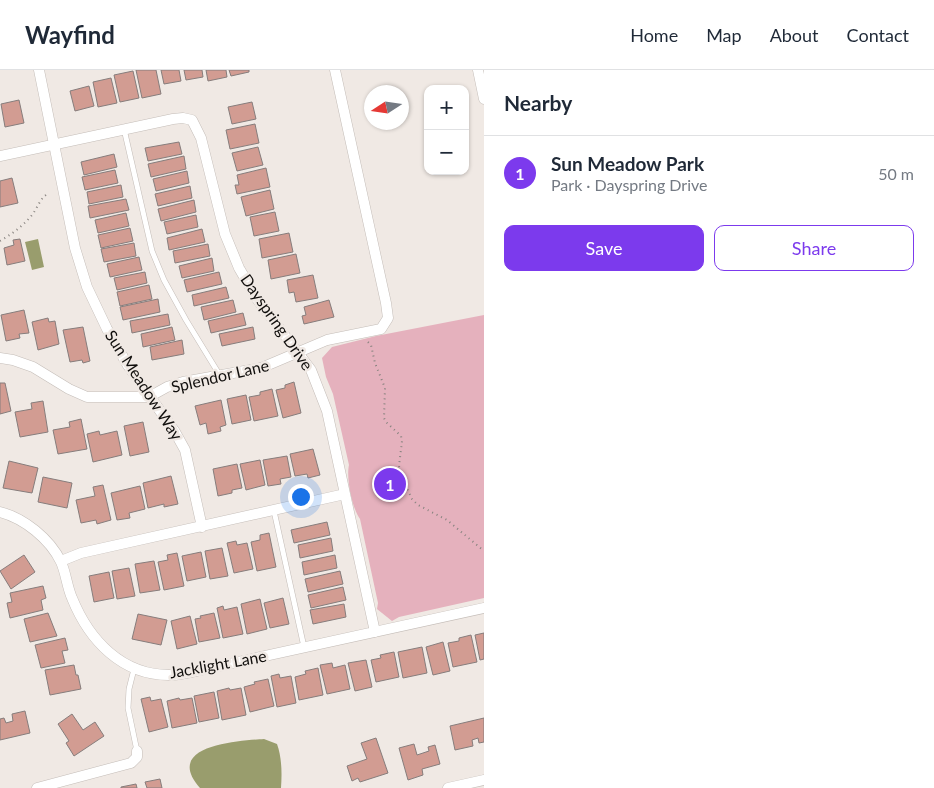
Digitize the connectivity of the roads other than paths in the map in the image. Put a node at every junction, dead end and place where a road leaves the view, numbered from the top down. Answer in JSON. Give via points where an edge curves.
{"nodes":[{"id":1,"x":39,"y":70,"type":"edge"},
{"id":2,"x":335,"y":70,"type":"edge"},
{"id":3,"x":478,"y":70,"type":"edge"},
{"id":4,"x":484,"y":99,"type":"edge"},
{"id":5,"x":124,"y":129,"type":"junction"},
{"id":6,"x":55,"y":145,"type":"junction"},
{"id":7,"x":0,"y":156,"type":"edge"},
{"id":8,"x":297,"y":352,"type":"junction"},
{"id":9,"x":0,"y":358,"type":"edge"},
{"id":10,"x":219,"y":374,"type":"junction"},
{"id":11,"x":149,"y":397,"type":"junction"},
{"id":12,"x":345,"y":494,"type":"junction"},
{"id":13,"x":274,"y":511,"type":"junction"},
{"id":14,"x":0,"y":512,"type":"edge"},
{"id":15,"x":202,"y":527,"type":"junction"},
{"id":16,"x":60,"y":561,"type":"junction"},
{"id":17,"x":484,"y":608,"type":"edge"},
{"id":18,"x":375,"y":632,"type":"junction"},
{"id":19,"x":304,"y":648,"type":"junction"},
{"id":20,"x":134,"y":669,"type":"junction"},
{"id":21,"x":137,"y":751,"type":"joint"},
{"id":22,"x":484,"y":780,"type":"edge"},
{"id":23,"x":37,"y":788,"type":"edge"},
{"id":24,"x":448,"y":788,"type":"edge"}],
"edges":[{"from":1,"to":6,"type":"street","name":"Sun Meadow Way"},
{"from":2,"to":8,"type":"street","name":"Splendor Lane","via":[[388,318],[381,329],[328,340]]},
{"from":3,"to":4,"type":"street"},
{"from":5,"to":6,"type":"street","name":"Dayspring Drive"},
{"from":5,"to":8,"type":"street","name":"Dayspring Drive","via":[[173,119],[192,120],[201,138],[225,234],[239,268],[257,299]]},
{"from":5,"to":10,"type":"lane","via":[[152,251],[164,280]]},
{"from":6,"to":7,"type":"street","name":"Dayspring Drive"},
{"from":6,"to":11,"type":"street","name":"Sun Meadow Way","via":[[75,248],[87,287],[107,329]]},
{"from":8,"to":10,"type":"street","name":"Splendor Lane","via":[[261,368]]},
{"from":8,"to":12,"type":"street","name":"Dayspring Drive","via":[[311,370],[327,411]]},
{"from":9,"to":11,"type":"street","name":"Splendor Lane","via":[[33,367],[87,397]]},
{"from":10,"to":11,"type":"street","name":"Splendor Lane","via":[[167,387]]},
{"from":11,"to":15,"type":"street","name":"Sun Meadow Way","via":[[185,450]]},
{"from":12,"to":13,"type":"street"},
{"from":12,"to":18,"type":"street","name":"Dayspring Drive"},
{"from":13,"to":15,"type":"street"},
{"from":13,"to":19,"type":"lane"},
{"from":14,"to":16,"type":"street","name":"Jacklight Lane","via":[[28,524]]},
{"from":15,"to":16,"type":"street","via":[[81,553]]},
{"from":16,"to":20,"type":"street","name":"Jacklight Lane","via":[[70,596],[82,621],[98,643]]},
{"from":17,"to":18,"type":"street","name":"Jacklight Lane"},
{"from":18,"to":19,"type":"street","name":"Jacklight Lane"},
{"from":19,"to":20,"type":"street","name":"Jacklight Lane","via":[[171,675]]},
{"from":20,"to":21,"type":"lane","via":[[128,708]]},
{"from":21,"to":23,"type":"street","via":[[137,757],[131,763]]},
{"from":22,"to":24,"type":"street"}]}
